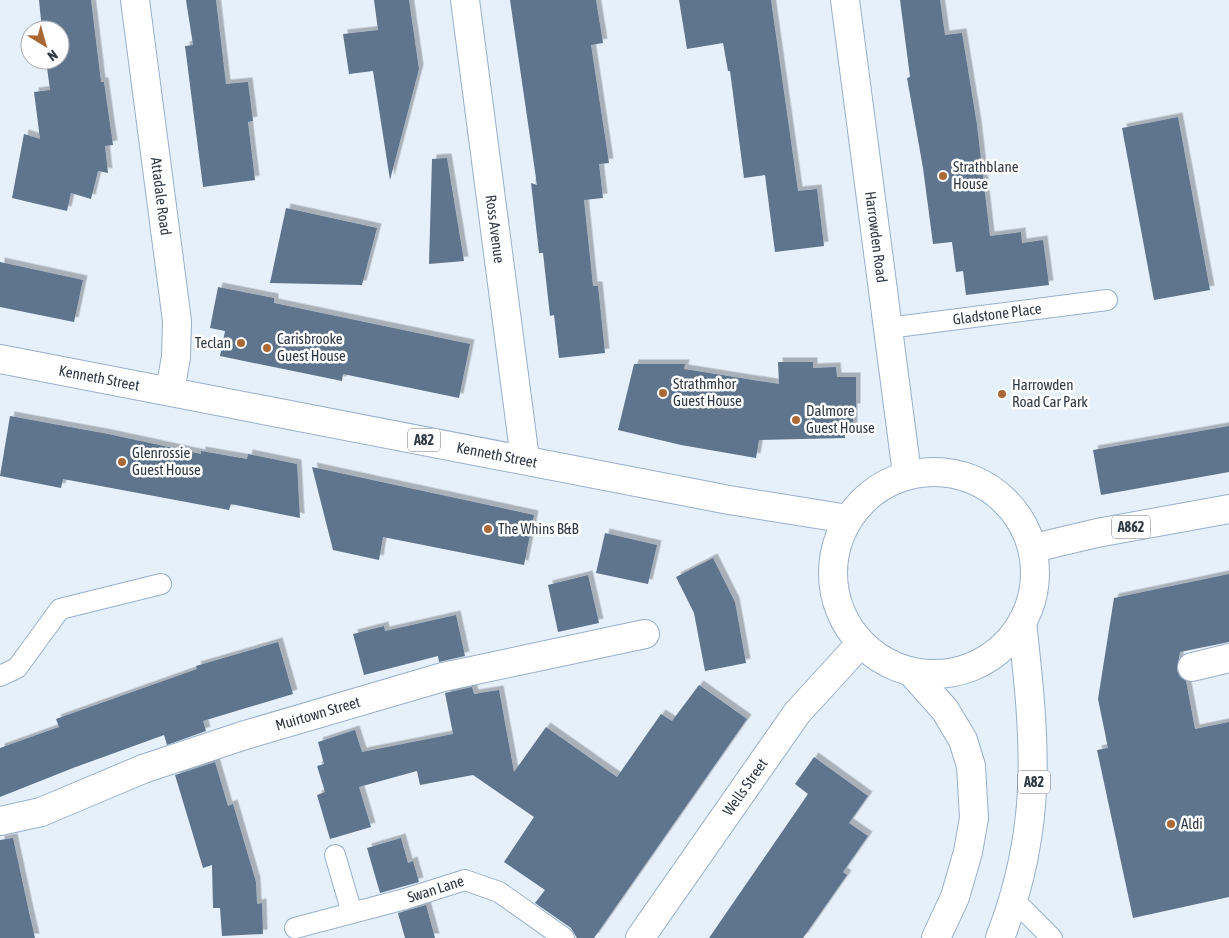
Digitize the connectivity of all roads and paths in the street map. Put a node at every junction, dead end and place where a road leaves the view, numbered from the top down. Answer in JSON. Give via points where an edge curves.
{"nodes":[{"id":1,"x":135,"y":0,"type":"edge"},
{"id":2,"x":465,"y":0,"type":"edge"},
{"id":3,"x":845,"y":0,"type":"edge"},
{"id":4,"x":1107,"y":300,"type":"dead end"},
{"id":5,"x":888,"y":328,"type":"junction"},
{"id":6,"x":0,"y":359,"type":"edge"},
{"id":7,"x":170,"y":391,"type":"junction"},
{"id":8,"x":524,"y":459,"type":"junction"},
{"id":9,"x":907,"y":474,"type":"junction"},
{"id":10,"x":1229,"y":509,"type":"edge"},
{"id":11,"x":848,"y":519,"type":"junction"},
{"id":12,"x":1034,"y":548,"type":"junction"},
{"id":13,"x":161,"y":584,"type":"dead end"},
{"id":14,"x":1022,"y":622,"type":"junction"},
{"id":15,"x":644,"y":634,"type":"dead end"},
{"id":16,"x":860,"y":644,"type":"junction"},
{"id":17,"x":1229,"y":658,"type":"edge"},
{"id":18,"x":1192,"y":667,"type":"dead end"},
{"id":19,"x":912,"y":673,"type":"junction"},
{"id":20,"x":0,"y":676,"type":"edge"},
{"id":21,"x":0,"y":821,"type":"edge"},
{"id":22,"x":335,"y":855,"type":"dead end"},
{"id":23,"x":1015,"y":901,"type":"junction"},
{"id":24,"x":352,"y":913,"type":"junction"},
{"id":25,"x":295,"y":928,"type":"dead end"},
{"id":26,"x":564,"y":938,"type":"edge"},
{"id":27,"x":640,"y":938,"type":"edge"},
{"id":28,"x":936,"y":938,"type":"edge"},
{"id":29,"x":1000,"y":938,"type":"edge"},
{"id":30,"x":1052,"y":938,"type":"edge"}],
"edges":[{"from":1,"to":7,"type":"main road","name":"Attadale Road","via":[[177,321],[176,357]]},
{"from":2,"to":8,"type":"main road","name":"Ross Avenue"},
{"from":3,"to":5,"type":"main road","name":"Harrowden Road"},
{"from":4,"to":5,"type":"lane","name":"Gladstone Place"},
{"from":5,"to":9,"type":"main road","name":"Harrowden Road"},
{"from":6,"to":7,"type":"main road","name":"Kenneth Street","number":"A82"},
{"from":7,"to":8,"type":"main road","name":"Kenneth Street","number":"A82"},
{"from":8,"to":11,"type":"main road","name":"Kenneth Street","number":"A82","via":[[730,500]]},
{"from":9,"to":11,"type":"main road","number":"A82","via":[[872,492]]},
{"from":9,"to":12,"type":"main road","number":"A82","via":[[942,471],[982,482],[1010,504]]},
{"from":10,"to":12,"type":"main road","number":"A862"},
{"from":11,"to":16,"type":"main road","number":"A82","via":[[835,550],[832,585],[840,613]]},
{"from":12,"to":14,"type":"main road","number":"A82","via":[[1033,588]]},
{"from":13,"to":20,"type":"lane","via":[[60,609],[17,668]]},
{"from":14,"to":19,"type":"main road","number":"A82","via":[[1000,650],[971,669],[936,676]]},
{"from":14,"to":23,"type":"main road","number":"A82","via":[[1033,718],[1034,780],[1028,846]]},
{"from":15,"to":21,"type":"main road","name":"Muirtown Street","via":[[443,678],[242,736],[143,769],[42,812]]},
{"from":16,"to":19,"type":"main road","number":"A82","via":[[880,660]]},
{"from":16,"to":27,"type":"main road","name":"Wells Street","via":[[797,713]]},
{"from":17,"to":18,"type":"main road"},
{"from":19,"to":28,"type":"main road","number":"A82","via":[[945,710],[963,740],[970,766],[974,818],[968,852],[955,897]]},
{"from":22,"to":24,"type":"lane"},
{"from":23,"to":29,"type":"main road","number":"A82"},
{"from":23,"to":30,"type":"lane"},
{"from":24,"to":25,"type":"lane","name":"Swan Lane"},
{"from":24,"to":26,"type":"lane","name":"Swan Lane","via":[[465,880],[498,892]]}]}
